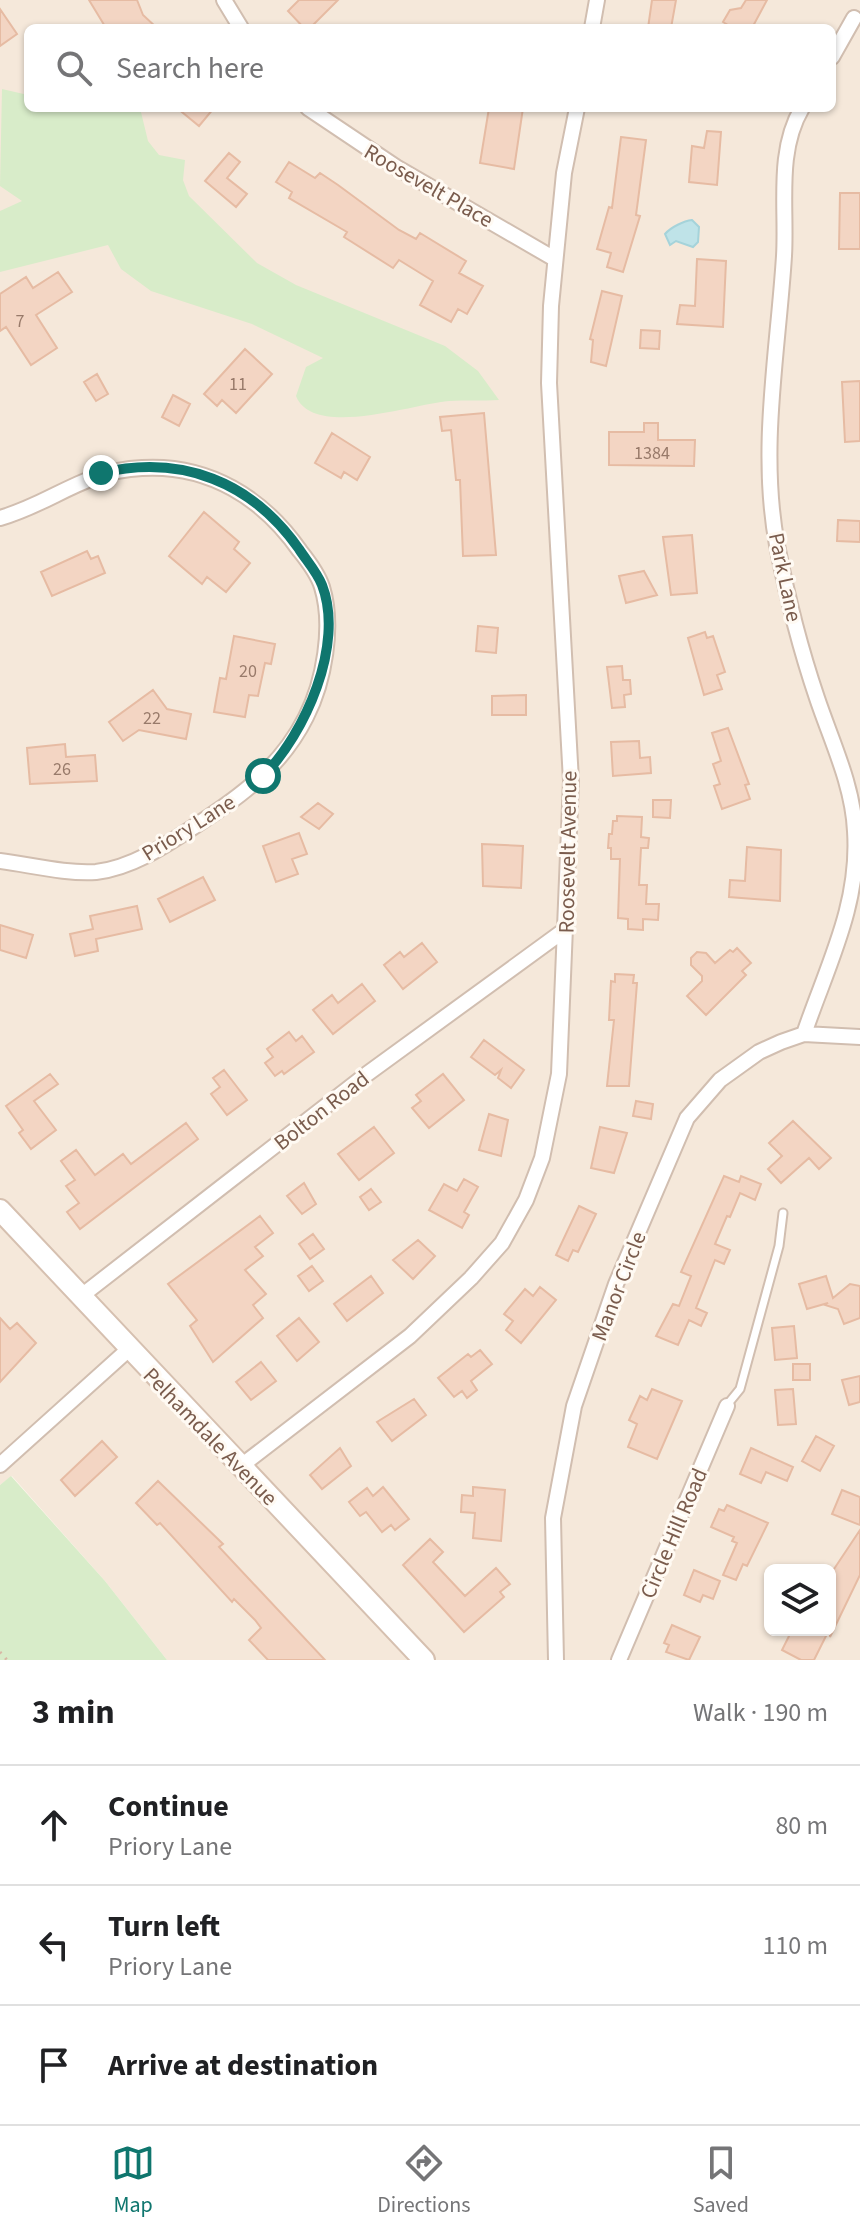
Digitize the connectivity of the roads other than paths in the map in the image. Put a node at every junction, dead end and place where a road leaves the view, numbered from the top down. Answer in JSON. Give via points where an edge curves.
{"nodes":[{"id":1,"x":224,"y":0,"type":"edge"},
{"id":2,"x":597,"y":0,"type":"edge"},
{"id":3,"x":854,"y":18,"type":"dead end"},
{"id":4,"x":239,"y":24,"type":"edge"},
{"id":5,"x":593,"y":24,"type":"edge"},
{"id":6,"x":836,"y":50,"type":"edge"},
{"id":7,"x":314,"y":112,"type":"edge"},
{"id":8,"x":576,"y":112,"type":"edge"},
{"id":9,"x":800,"y":112,"type":"edge"},
{"id":10,"x":553,"y":258,"type":"junction"},
{"id":11,"x":0,"y":518,"type":"edge"},
{"id":12,"x":0,"y":861,"type":"edge"},
{"id":13,"x":566,"y":929,"type":"junction"},
{"id":14,"x":804,"y":1034,"type":"junction"},
{"id":15,"x":860,"y":1037,"type":"edge"},
{"id":16,"x":0,"y":1210,"type":"edge"},
{"id":17,"x":783,"y":1213,"type":"dead end"},
{"id":18,"x":80,"y":1297,"type":"junction"},
{"id":19,"x":129,"y":1349,"type":"junction"},
{"id":20,"x":727,"y":1406,"type":"joint"},
{"id":21,"x":0,"y":1465,"type":"edge"},
{"id":22,"x":241,"y":1466,"type":"junction"},
{"id":23,"x":424,"y":1660,"type":"edge"},
{"id":24,"x":556,"y":1660,"type":"edge"},
{"id":25,"x":619,"y":1660,"type":"edge"}],
"edges":[{"from":1,"to":4,"type":"street"},
{"from":2,"to":5,"type":"street"},
{"from":3,"to":6,"type":"street"},
{"from":7,"to":10,"type":"street","name":"Roosevelt Place","via":[[396,167]]},
{"from":8,"to":10,"type":"street","name":"Roosevelt Avenue"},
{"from":9,"to":14,"type":"street","name":"Park Lane","via":[[784,181],[770,481],[792,611],[843,771],[855,828],[849,905]]},
{"from":10,"to":13,"type":"street","name":"Roosevelt Avenue","via":[[549,383],[571,781]]},
{"from":11,"to":12,"type":"street","name":"Priory Lane","via":[[90,476],[115,470],[174,469],[221,481],[258,502],[290,536],[322,585],[326,621],[319,682],[306,718],[277,762],[230,803],[119,867],[95,872]]},
{"from":13,"to":18,"type":"street","name":"Bolton Road","via":[[367,1074]]},
{"from":13,"to":22,"type":"street","name":"Roosevelt Avenue","via":[[559,1074],[542,1158],[502,1243],[410,1336]]},
{"from":14,"to":15,"type":"street","name":"Manor Circle"},
{"from":14,"to":24,"type":"street","name":"Manor Circle","via":[[759,1052],[734,1069],[687,1118],[616,1284],[574,1406],[559,1472],[553,1549]]},
{"from":16,"to":18,"type":"street","name":"Pelhamdale Avenue"},
{"from":17,"to":20,"type":"lane","via":[[740,1389]]},
{"from":18,"to":19,"type":"street","name":"Pelhamdale Avenue"},
{"from":19,"to":21,"type":"street"},
{"from":19,"to":22,"type":"street","name":"Pelhamdale Avenue"},
{"from":20,"to":25,"type":"street","name":"Circle Hill Road"},
{"from":22,"to":23,"type":"street","name":"Pelhamdale Avenue"}]}
